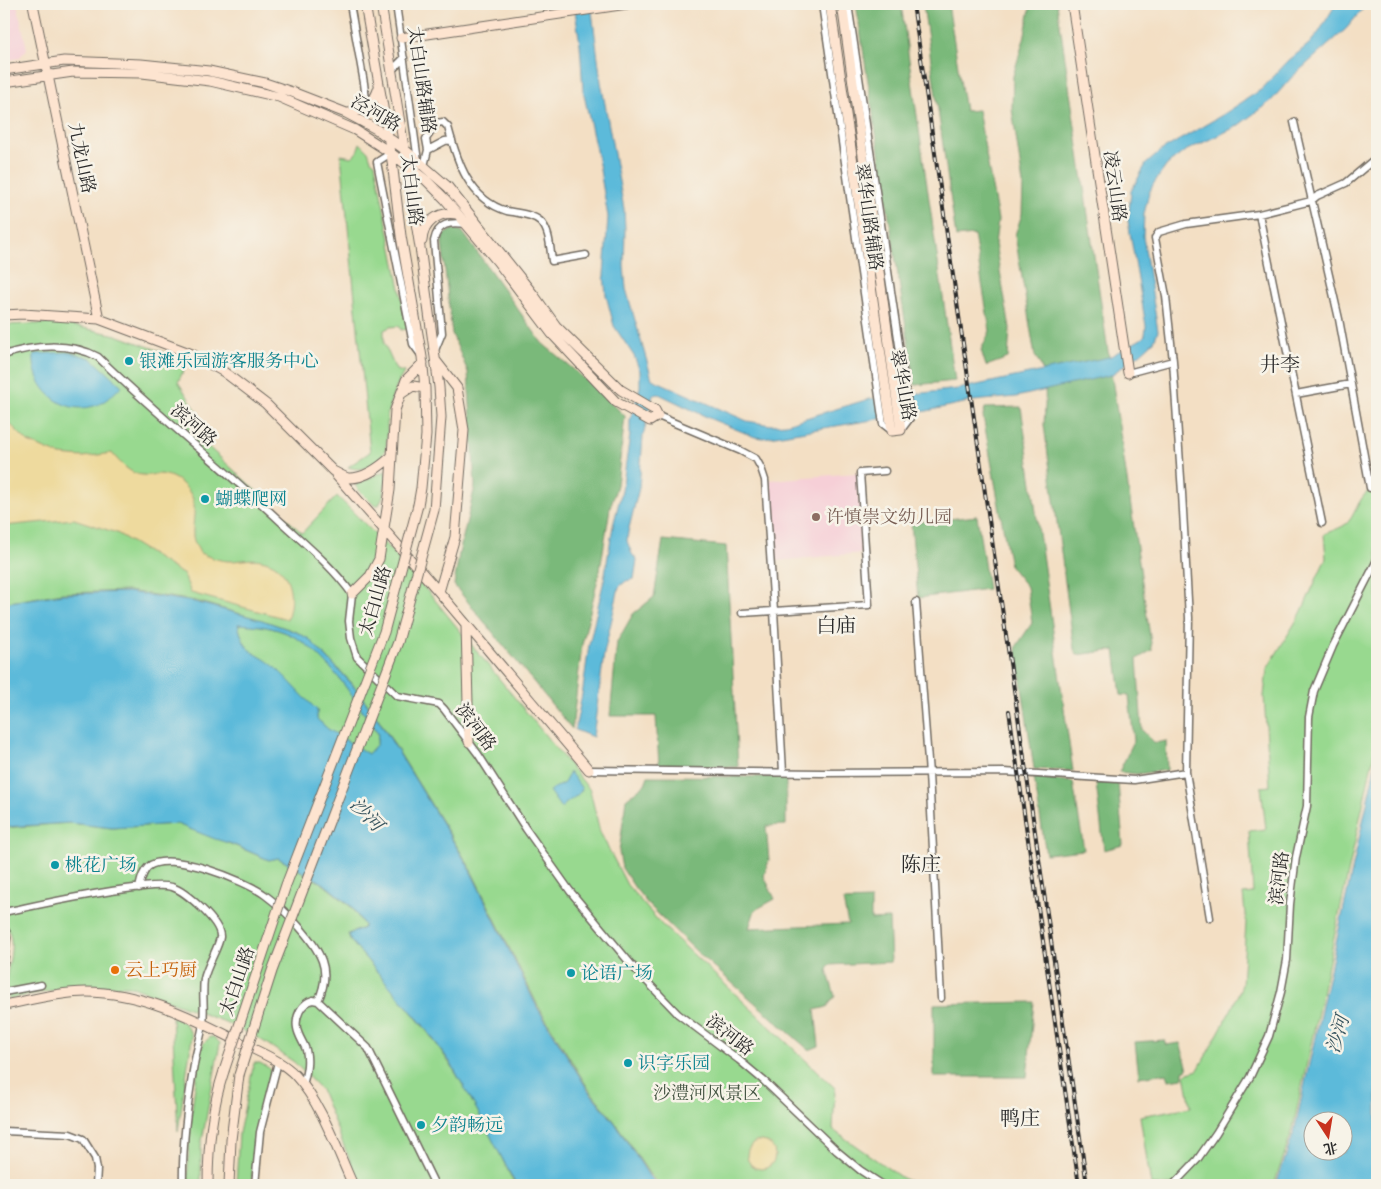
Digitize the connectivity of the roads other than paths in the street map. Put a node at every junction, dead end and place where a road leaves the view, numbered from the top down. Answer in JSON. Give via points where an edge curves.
{"nodes":[{"id":1,"x":33,"y":4,"type":"edge"},
{"id":2,"x":350,"y":4,"type":"edge"},
{"id":3,"x":365,"y":4,"type":"edge"},
{"id":4,"x":381,"y":4,"type":"edge"},
{"id":5,"x":396,"y":4,"type":"edge"},
{"id":6,"x":628,"y":4,"type":"edge"},
{"id":7,"x":822,"y":4,"type":"edge"},
{"id":8,"x":830,"y":4,"type":"edge"},
{"id":9,"x":842,"y":4,"type":"edge"},
{"id":10,"x":848,"y":4,"type":"edge"},
{"id":11,"x":1072,"y":4,"type":"edge"},
{"id":12,"x":401,"y":38,"type":"junction"},
{"id":13,"x":360,"y":56,"type":"junction"},
{"id":14,"x":404,"y":58,"type":"junction"},
{"id":15,"x":46,"y":63,"type":"junction"},
{"id":16,"x":376,"y":64,"type":"junction"},
{"id":17,"x":4,"y":70,"type":"edge"},
{"id":18,"x":392,"y":70,"type":"junction"},
{"id":19,"x":49,"y":75,"type":"junction"},
{"id":20,"x":4,"y":82,"type":"edge"},
{"id":21,"x":380,"y":84,"type":"junction"},
{"id":22,"x":367,"y":108,"type":"junction"},
{"id":23,"x":346,"y":113,"type":"junction"},
{"id":24,"x":1294,"y":122,"type":"dead end"},
{"id":25,"x":388,"y":137,"type":"junction"},
{"id":26,"x":452,"y":140,"type":"junction"},
{"id":27,"x":404,"y":149,"type":"junction"},
{"id":28,"x":428,"y":150,"type":"junction"},
{"id":29,"x":391,"y":153,"type":"junction"},
{"id":30,"x":1377,"y":157,"type":"edge"},
{"id":31,"x":421,"y":163,"type":"junction"},
{"id":32,"x":407,"y":165,"type":"junction"},
{"id":33,"x":1311,"y":201,"type":"junction"},
{"id":34,"x":456,"y":214,"type":"junction"},
{"id":35,"x":1259,"y":214,"type":"junction"},
{"id":36,"x":466,"y":224,"type":"junction"},
{"id":37,"x":421,"y":254,"type":"junction"},
{"id":38,"x":586,"y":255,"type":"dead end"},
{"id":39,"x":4,"y":315,"type":"edge"},
{"id":40,"x":99,"y":319,"type":"junction"},
{"id":41,"x":4,"y":355,"type":"edge"},
{"id":42,"x":435,"y":356,"type":"junction"},
{"id":43,"x":422,"y":360,"type":"junction"},
{"id":44,"x":1173,"y":361,"type":"junction"},
{"id":45,"x":1127,"y":372,"type":"joint"},
{"id":46,"x":1351,"y":384,"type":"junction"},
{"id":47,"x":885,"y":385,"type":"junction"},
{"id":48,"x":425,"y":388,"type":"junction"},
{"id":49,"x":401,"y":394,"type":"junction"},
{"id":50,"x":1296,"y":394,"type":"junction"},
{"id":51,"x":654,"y":416,"type":"junction"},
{"id":52,"x":893,"y":426,"type":"junction"},
{"id":53,"x":392,"y":456,"type":"junction"},
{"id":54,"x":333,"y":471,"type":"junction"},
{"id":55,"x":885,"y":471,"type":"dead end"},
{"id":56,"x":1370,"y":488,"type":"dead end"},
{"id":57,"x":1322,"y":523,"type":"dead end"},
{"id":58,"x":384,"y":528,"type":"junction"},
{"id":59,"x":1377,"y":560,"type":"edge"},
{"id":60,"x":439,"y":592,"type":"junction"},
{"id":61,"x":352,"y":594,"type":"junction"},
{"id":62,"x":916,"y":602,"type":"dead end"},
{"id":63,"x":774,"y":611,"type":"junction"},
{"id":64,"x":742,"y":613,"type":"dead end"},
{"id":65,"x":466,"y":626,"type":"junction"},
{"id":66,"x":469,"y":742,"type":"junction"},
{"id":67,"x":589,"y":770,"type":"joint"},
{"id":68,"x":783,"y":772,"type":"junction"},
{"id":69,"x":1186,"y":772,"type":"junction"},
{"id":70,"x":929,"y":774,"type":"junction"},
{"id":71,"x":139,"y":888,"type":"junction"},
{"id":72,"x":4,"y":912,"type":"edge"},
{"id":73,"x":1210,"y":918,"type":"dead end"},
{"id":74,"x":4,"y":930,"type":"edge"},
{"id":75,"x":4,"y":963,"type":"edge"},
{"id":76,"x":40,"y":985,"type":"dead end"},
{"id":77,"x":4,"y":992,"type":"edge"},
{"id":78,"x":941,"y":998,"type":"dead end"},
{"id":79,"x":318,"y":1002,"type":"junction"},
{"id":80,"x":4,"y":1005,"type":"edge"},
{"id":81,"x":203,"y":1023,"type":"junction"},
{"id":82,"x":278,"y":1062,"type":"junction"},
{"id":83,"x":303,"y":1085,"type":"junction"},
{"id":84,"x":4,"y":1131,"type":"edge"},
{"id":85,"x":96,"y":1185,"type":"edge"},
{"id":86,"x":183,"y":1185,"type":"edge"},
{"id":87,"x":208,"y":1185,"type":"edge"},
{"id":88,"x":229,"y":1185,"type":"edge"},
{"id":89,"x":255,"y":1185,"type":"edge"},
{"id":90,"x":354,"y":1185,"type":"edge"},
{"id":91,"x":435,"y":1185,"type":"edge"},
{"id":92,"x":883,"y":1185,"type":"edge"},
{"id":93,"x":1173,"y":1185,"type":"edge"}],
"edges":[{"from":1,"to":15,"type":"street","name":"九龙山路"},
{"from":2,"to":13,"type":"street"},
{"from":3,"to":16,"type":"street","name":"太白山路"},
{"from":4,"to":18,"type":"street","name":"太白山路"},
{"from":5,"to":12,"type":"street","name":"太白山路辅路"},
{"from":6,"to":12,"type":"street"},
{"from":7,"to":47,"type":"street","name":"翠华山路辅路"},
{"from":8,"to":47,"type":"street","name":"翠华山路"},
{"from":9,"to":47,"type":"street","name":"翠华山路"},
{"from":10,"to":52,"type":"street","name":"翠华山路辅路","via":[[910,418]]},
{"from":11,"to":45,"type":"street","name":"凌云山路"},
{"from":12,"to":14,"type":"street","name":"太白山路辅路"},
{"from":13,"to":16,"type":"street"},
{"from":13,"to":22,"type":"street"},
{"from":14,"to":18,"type":"street"},
{"from":14,"to":31,"type":"street","name":"太白山路辅路"},
{"from":15,"to":17,"type":"street","name":"泾河路"},
{"from":15,"to":19,"type":"street","name":"九龙山路"},
{"from":15,"to":23,"type":"street","name":"泾河路","via":[[141,64],[209,72],[265,83]]},
{"from":16,"to":21,"type":"street","name":"太白山路"},
{"from":18,"to":27,"type":"street","name":"太白山路"},
{"from":19,"to":20,"type":"street","name":"泾河路"},
{"from":19,"to":29,"type":"street","name":"泾河路","via":[[73,72],[142,74],[210,81],[279,97],[355,130]]},
{"from":19,"to":40,"type":"street","name":"九龙山路"},
{"from":21,"to":22,"type":"street","via":[[376,98]]},
{"from":21,"to":25,"type":"street","name":"太白山路"},
{"from":22,"to":23,"type":"street"},
{"from":23,"to":25,"type":"street","name":"泾河路"},
{"from":24,"to":33,"type":"street"},
{"from":25,"to":27,"type":"street","name":"泾河路"},
{"from":25,"to":29,"type":"street","name":"太白山路"},
{"from":26,"to":28,"type":"street"},
{"from":26,"to":28,"type":"street","via":[[448,127],[443,122],[437,123],[426,139]]},
{"from":26,"to":38,"type":"street","via":[[462,171],[488,202],[539,220],[547,230],[552,261]]},
{"from":27,"to":31,"type":"street","name":"泾河路"},
{"from":27,"to":32,"type":"street","name":"太白山路"},
{"from":28,"to":31,"type":"street"},
{"from":29,"to":32,"type":"street","name":"泾河路"},
{"from":29,"to":43,"type":"street","name":"太白山路"},
{"from":29,"to":43,"type":"street","via":[[377,162],[413,344]]},
{"from":30,"to":33,"type":"street","via":[[1346,183]]},
{"from":31,"to":51,"type":"street","name":"泾河路","via":[[448,186],[556,326],[621,390]]},
{"from":32,"to":34,"type":"street","name":"泾河路","via":[[426,180]]},
{"from":32,"to":37,"type":"street","name":"太白山路"},
{"from":33,"to":35,"type":"street"},
{"from":33,"to":46,"type":"street"},
{"from":34,"to":36,"type":"street","name":"泾河路"},
{"from":34,"to":37,"type":"street","via":[[447,212],[428,223],[423,232]]},
{"from":35,"to":44,"type":"street","via":[[1186,224],[1159,232],[1155,238]]},
{"from":35,"to":50,"type":"street"},
{"from":36,"to":42,"type":"street","via":[[451,222],[441,227],[434,241],[442,334]]},
{"from":36,"to":51,"type":"street","name":"泾河路","via":[[552,334],[616,402]]},
{"from":37,"to":42,"type":"street","name":"太白山路"},
{"from":39,"to":40,"type":"street"},
{"from":40,"to":54,"type":"street","via":[[192,354],[224,372],[266,404]]},
{"from":41,"to":61,"type":"street","name":"滨河路","via":[[37,347],[55,347],[87,351],[98,357],[308,546],[340,577]]},
{"from":42,"to":60,"type":"street","via":[[457,388],[464,430],[455,536]]},
{"from":42,"to":88,"type":"street","name":"太白山路","bridge":true,"via":[[441,417],[434,510],[398,642],[272,971],[239,1075],[230,1140]]},
{"from":43,"to":48,"type":"street","name":"太白山路"},
{"from":43,"to":49,"type":"street","via":[[406,380]]},
{"from":44,"to":45,"type":"street"},
{"from":44,"to":69,"type":"street","via":[[1189,618]]},
{"from":46,"to":50,"type":"street"},
{"from":46,"to":56,"type":"street"},
{"from":47,"to":52,"type":"street","name":"翠华山路"},
{"from":47,"to":52,"type":"street","name":"翠华山路辅路"},
{"from":48,"to":49,"type":"street","via":[[412,386]]},
{"from":48,"to":87,"type":"street","name":"太白山路","bridge":true,"via":[[426,435],[421,488],[384,632],[286,885],[224,1071],[218,1090],[208,1160]]},
{"from":49,"to":53,"type":"street","via":[[395,410]]},
{"from":50,"to":57,"type":"street"},
{"from":51,"to":63,"type":"street","via":[[756,459],[765,480]]},
{"from":53,"to":54,"type":"street","via":[[379,468],[357,477],[346,478]]},
{"from":53,"to":58,"type":"street"},
{"from":54,"to":58,"type":"street"},
{"from":55,"to":63,"type":"street","via":[[860,473],[869,605]]},
{"from":58,"to":60,"type":"street"},
{"from":58,"to":61,"type":"street","via":[[370,576]]},
{"from":59,"to":93,"type":"street","name":"滨河路","via":[[1314,691],[1309,718],[1307,806],[1296,857],[1281,992],[1269,1036],[1250,1078],[1216,1134]]},
{"from":60,"to":65,"type":"street"},
{"from":61,"to":66,"type":"street","name":"滨河路","via":[[350,630],[357,657],[397,696],[439,704]]},
{"from":62,"to":70,"type":"street"},
{"from":63,"to":64,"type":"street"},
{"from":63,"to":68,"type":"street"},
{"from":65,"to":66,"type":"street"},
{"from":65,"to":67,"type":"street"},
{"from":66,"to":92,"type":"street","name":"滨河路","via":[[570,891],[635,969],[678,1014],[764,1081],[836,1151]]},
{"from":67,"to":68,"type":"street"},
{"from":68,"to":70,"type":"street"},
{"from":69,"to":70,"type":"street","via":[[1134,780],[1004,772]]},
{"from":69,"to":73,"type":"street"},
{"from":70,"to":78,"type":"street"},
{"from":71,"to":72,"type":"street","via":[[113,890]]},
{"from":71,"to":79,"type":"street","via":[[141,876],[148,866],[166,860],[226,875],[265,894],[314,945],[322,962],[325,984]]},
{"from":71,"to":81,"type":"street","via":[[171,887],[181,891],[209,915],[218,928],[220,937],[204,981]]},
{"from":74,"to":75,"type":"street","via":[[7,938]]},
{"from":76,"to":77,"type":"street"},
{"from":79,"to":83,"type":"street","via":[[309,1001],[302,1006],[297,1018],[297,1029],[306,1051]]},
{"from":79,"to":91,"type":"street","via":[[368,1048]]},
{"from":80,"to":81,"type":"street","via":[[84,992],[103,993],[145,1000]]},
{"from":81,"to":82,"type":"street"},
{"from":81,"to":86,"type":"street","via":[[182,1153]]},
{"from":82,"to":83,"type":"street"},
{"from":82,"to":89,"type":"street","via":[[260,1132]]},
{"from":83,"to":90,"type":"street","via":[[315,1101]]},
{"from":84,"to":85,"type":"street","via":[[70,1134],[83,1139],[95,1158]]}]}
